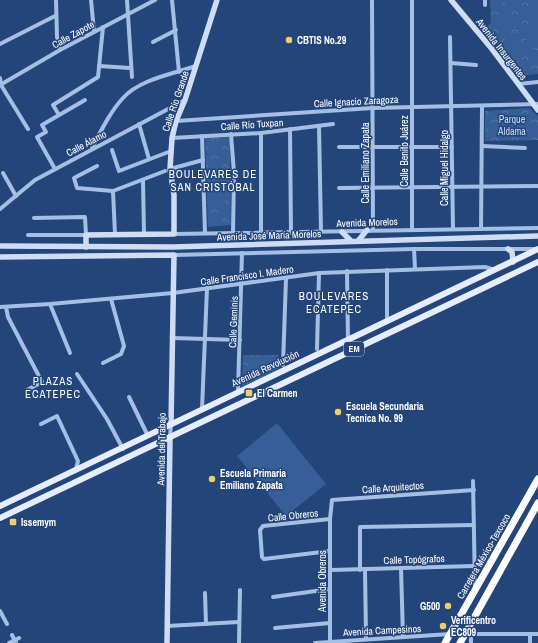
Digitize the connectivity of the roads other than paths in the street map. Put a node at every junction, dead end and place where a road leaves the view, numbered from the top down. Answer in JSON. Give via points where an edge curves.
{"nodes":[{"id":1,"x":56,"y":0,"type":"edge"},
{"id":2,"x":91,"y":0,"type":"edge"},
{"id":3,"x":127,"y":0,"type":"edge"},
{"id":4,"x":155,"y":0,"type":"edge"},
{"id":5,"x":172,"y":0,"type":"edge"},
{"id":6,"x":217,"y":0,"type":"edge"},
{"id":7,"x":372,"y":0,"type":"edge"},
{"id":8,"x":412,"y":0,"type":"edge"},
{"id":9,"x":485,"y":0,"type":"edge"},
{"id":10,"x":453,"y":1,"type":"edge"},
{"id":11,"x":485,"y":5,"type":"dead end"},
{"id":12,"x":128,"y":13,"type":"junction"},
{"id":13,"x":55,"y":16,"type":"junction"},
{"id":14,"x":103,"y":27,"type":"junction"},
{"id":15,"x":176,"y":30,"type":"junction"},
{"id":16,"x":94,"y":31,"type":"junction"},
{"id":17,"x":450,"y":37,"type":"dead end"},
{"id":18,"x":153,"y":42,"type":"dead end"},
{"id":19,"x":0,"y":44,"type":"edge"},
{"id":20,"x":60,"y":50,"type":"junction"},
{"id":21,"x":451,"y":63,"type":"junction"},
{"id":22,"x":476,"y":65,"type":"dead end"},
{"id":23,"x":99,"y":66,"type":"junction"},
{"id":24,"x":197,"y":66,"type":"junction"},
{"id":25,"x":130,"y":68,"type":"junction"},
{"id":26,"x":179,"y":72,"type":"junction"},
{"id":27,"x":132,"y":77,"type":"dead end"},
{"id":28,"x":0,"y":78,"type":"edge"},
{"id":29,"x":538,"y":82,"type":"edge"},
{"id":30,"x":518,"y":84,"type":"junction"},
{"id":31,"x":1,"y":85,"type":"edge"},
{"id":32,"x":85,"y":100,"type":"dead end"},
{"id":33,"x":185,"y":100,"type":"junction"},
{"id":34,"x":536,"y":104,"type":"edge"},
{"id":35,"x":412,"y":106,"type":"junction"},
{"id":36,"x":452,"y":106,"type":"junction"},
{"id":37,"x":482,"y":106,"type":"junction"},
{"id":38,"x":373,"y":108,"type":"junction"},
{"id":39,"x":538,"y":110,"type":"edge"},
{"id":40,"x":59,"y":115,"type":"junction"},
{"id":41,"x":176,"y":121,"type":"junction"},
{"id":42,"x":139,"y":124,"type":"junction"},
{"id":43,"x":333,"y":124,"type":"dead end"},
{"id":44,"x":319,"y":126,"type":"junction"},
{"id":45,"x":28,"y":129,"type":"dead end"},
{"id":46,"x":290,"y":129,"type":"junction"},
{"id":47,"x":261,"y":133,"type":"junction"},
{"id":48,"x":231,"y":134,"type":"junction"},
{"id":49,"x":202,"y":136,"type":"junction"},
{"id":50,"x":172,"y":138,"type":"junction"},
{"id":51,"x":482,"y":146,"type":"junction"},
{"id":52,"x":339,"y":147,"type":"dead end"},
{"id":53,"x":373,"y":147,"type":"junction"},
{"id":54,"x":412,"y":147,"type":"junction"},
{"id":55,"x":452,"y":147,"type":"junction"},
{"id":56,"x":525,"y":148,"type":"dead end"},
{"id":57,"x":92,"y":149,"type":"junction"},
{"id":58,"x":112,"y":150,"type":"dead end"},
{"id":59,"x":171,"y":151,"type":"junction"},
{"id":60,"x":149,"y":159,"type":"junction"},
{"id":61,"x":203,"y":160,"type":"junction"},
{"id":62,"x":97,"y":166,"type":"dead end"},
{"id":63,"x":55,"y":169,"type":"junction"},
{"id":64,"x":168,"y":170,"type":"junction"},
{"id":65,"x":3,"y":172,"type":"dead end"},
{"id":66,"x":143,"y":180,"type":"junction"},
{"id":67,"x":538,"y":186,"type":"edge"},
{"id":68,"x":453,"y":187,"type":"junction"},
{"id":69,"x":482,"y":187,"type":"junction"},
{"id":70,"x":339,"y":188,"type":"dead end"},
{"id":71,"x":373,"y":188,"type":"junction"},
{"id":72,"x":412,"y":188,"type":"junction"},
{"id":73,"x":113,"y":191,"type":"junction"},
{"id":74,"x":16,"y":196,"type":"junction"},
{"id":75,"x":0,"y":208,"type":"edge"},
{"id":76,"x":34,"y":218,"type":"dead end"},
{"id":77,"x":538,"y":228,"type":"edge"},
{"id":78,"x":453,"y":229,"type":"junction"},
{"id":79,"x":481,"y":229,"type":"junction"},
{"id":80,"x":370,"y":230,"type":"junction"},
{"id":81,"x":412,"y":230,"type":"junction"},
{"id":82,"x":292,"y":232,"type":"junction"},
{"id":83,"x":321,"y":232,"type":"junction"},
{"id":84,"x":342,"y":232,"type":"junction"},
{"id":85,"x":233,"y":233,"type":"junction"},
{"id":86,"x":261,"y":233,"type":"junction"},
{"id":87,"x":115,"y":234,"type":"junction"},
{"id":88,"x":144,"y":234,"type":"junction"},
{"id":89,"x":174,"y":234,"type":"junction"},
{"id":90,"x":205,"y":234,"type":"junction"},
{"id":91,"x":86,"y":235,"type":"junction"},
{"id":92,"x":28,"y":236,"type":"dead end"},
{"id":93,"x":538,"y":236,"type":"edge"},
{"id":94,"x":351,"y":241,"type":"junction"},
{"id":95,"x":358,"y":241,"type":"junction"},
{"id":96,"x":0,"y":246,"type":"edge"},
{"id":97,"x":86,"y":247,"type":"junction"},
{"id":98,"x":173,"y":247,"type":"junction"},
{"id":99,"x":414,"y":249,"type":"junction"},
{"id":100,"x":508,"y":249,"type":"junction"},
{"id":101,"x":538,"y":249,"type":"edge"},
{"id":102,"x":242,"y":253,"type":"junction"},
{"id":103,"x":144,"y":255,"type":"junction"},
{"id":104,"x":174,"y":255,"type":"junction"},
{"id":105,"x":0,"y":257,"type":"edge"},
{"id":106,"x":512,"y":262,"type":"junction"},
{"id":107,"x":538,"y":262,"type":"edge"},
{"id":108,"x":415,"y":269,"type":"junction"},
{"id":109,"x":387,"y":270,"type":"junction"},
{"id":110,"x":497,"y":270,"type":"junction"},
{"id":111,"x":347,"y":271,"type":"junction"},
{"id":112,"x":319,"y":273,"type":"junction"},
{"id":113,"x":286,"y":278,"type":"junction"},
{"id":114,"x":242,"y":284,"type":"junction"},
{"id":115,"x":207,"y":288,"type":"junction"},
{"id":116,"x":173,"y":294,"type":"junction"},
{"id":117,"x":111,"y":299,"type":"junction"},
{"id":118,"x":50,"y":304,"type":"junction"},
{"id":119,"x":0,"y":307,"type":"edge"},
{"id":120,"x":6,"y":307,"type":"junction"},
{"id":121,"x":387,"y":322,"type":"junction"},
{"id":122,"x":172,"y":338,"type":"junction"},
{"id":123,"x":204,"y":340,"type":"junction"},
{"id":124,"x":240,"y":340,"type":"junction"},
{"id":125,"x":348,"y":341,"type":"junction"},
{"id":126,"x":317,"y":349,"type":"dead end"},
{"id":127,"x":70,"y":353,"type":"dead end"},
{"id":128,"x":103,"y":363,"type":"dead end"},
{"id":129,"x":283,"y":365,"type":"dead end"},
{"id":130,"x":77,"y":374,"type":"dead end"},
{"id":131,"x":27,"y":390,"type":"dead end"},
{"id":132,"x":238,"y":391,"type":"junction"},
{"id":133,"x":129,"y":397,"type":"dead end"},
{"id":134,"x":202,"y":409,"type":"junction"},
{"id":135,"x":41,"y":424,"type":"dead end"},
{"id":136,"x":171,"y":424,"type":"junction"},
{"id":137,"x":148,"y":436,"type":"junction"},
{"id":138,"x":170,"y":437,"type":"junction"},
{"id":139,"x":123,"y":449,"type":"junction"},
{"id":140,"x":78,"y":461,"type":"junction"},
{"id":141,"x":92,"y":463,"type":"junction"},
{"id":142,"x":73,"y":472,"type":"junction"},
{"id":143,"x":538,"y":479,"type":"edge"},
{"id":144,"x":473,"y":480,"type":"dead end"},
{"id":145,"x":474,"y":490,"type":"junction"},
{"id":146,"x":538,"y":503,"type":"edge"},
{"id":147,"x":0,"y":506,"type":"edge"},
{"id":148,"x":0,"y":518,"type":"edge"},
{"id":149,"x":330,"y":519,"type":"junction"},
{"id":150,"x":474,"y":525,"type":"junction"},
{"id":151,"x":330,"y":551,"type":"junction"},
{"id":152,"x":474,"y":566,"type":"junction"},
{"id":153,"x":401,"y":568,"type":"junction"},
{"id":154,"x":365,"y":569,"type":"junction"},
{"id":155,"x":331,"y":570,"type":"junction"},
{"id":156,"x":360,"y":570,"type":"junction"},
{"id":157,"x":330,"y":589,"type":"junction"},
{"id":158,"x":475,"y":589,"type":"junction"},
{"id":159,"x":240,"y":590,"type":"dead end"},
{"id":160,"x":205,"y":593,"type":"dead end"},
{"id":161,"x":273,"y":597,"type":"dead end"},
{"id":162,"x":1,"y":612,"type":"edge"},
{"id":163,"x":239,"y":622,"type":"junction"},
{"id":164,"x":330,"y":623,"type":"junction"},
{"id":165,"x":7,"y":624,"type":"dead end"},
{"id":166,"x":206,"y":624,"type":"junction"},
{"id":167,"x":167,"y":626,"type":"junction"},
{"id":168,"x":275,"y":628,"type":"dead end"},
{"id":169,"x":450,"y":634,"type":"junction"},
{"id":170,"x":468,"y":634,"type":"junction"},
{"id":171,"x":530,"y":634,"type":"junction"},
{"id":172,"x":538,"y":634,"type":"edge"},
{"id":173,"x":12,"y":635,"type":"dead end"},
{"id":174,"x":403,"y":637,"type":"junction"},
{"id":175,"x":16,"y":640,"type":"edge"},
{"id":176,"x":368,"y":640,"type":"edge"},
{"id":177,"x":330,"y":642,"type":"edge"},
{"id":178,"x":9,"y":643,"type":"edge"},
{"id":179,"x":167,"y":643,"type":"edge"},
{"id":180,"x":239,"y":643,"type":"edge"},
{"id":181,"x":316,"y":643,"type":"edge"},
{"id":182,"x":445,"y":643,"type":"edge"},
{"id":183,"x":460,"y":643,"type":"edge"},
{"id":184,"x":471,"y":643,"type":"edge"},
{"id":185,"x":530,"y":643,"type":"edge"}],
"edges":[{"from":1,"to":13,"type":"street"},
{"from":2,"to":16,"type":"street"},
{"from":3,"to":12,"type":"street"},
{"from":4,"to":12,"type":"street","name":"Calle Zapote"},
{"from":5,"to":15,"type":"street"},
{"from":6,"to":24,"type":"main road","name":"Calle Río Grande"},
{"from":7,"to":38,"type":"street","name":"Calle Emiliano Zapata"},
{"from":8,"to":35,"type":"street","name":"Calle Benito Juárez"},
{"from":9,"to":11,"type":"street"},
{"from":10,"to":30,"type":"main road","name":"Avenida Insurgentes"},
{"from":12,"to":14,"type":"street","name":"Calle Zapote"},
{"from":12,"to":25,"type":"street"},
{"from":13,"to":19,"type":"street"},
{"from":13,"to":20,"type":"street"},
{"from":14,"to":16,"type":"street","name":"Calle Zapote"},
{"from":14,"to":23,"type":"street"},
{"from":15,"to":18,"type":"street"},
{"from":15,"to":26,"type":"street"},
{"from":16,"to":20,"type":"street","name":"Calle Zapote"},
{"from":17,"to":21,"type":"street","name":"Calle Miguel Hidalgo"},
{"from":20,"to":31,"type":"street","name":"Calle Zapote"},
{"from":21,"to":22,"type":"street"},
{"from":21,"to":36,"type":"street","name":"Calle Miguel Hidalgo"},
{"from":23,"to":25,"type":"street"},
{"from":23,"to":40,"type":"street","via":[[98,77],[53,105]]},
{"from":24,"to":26,"type":"street"},
{"from":24,"to":33,"type":"main road","name":"Calle Río Grande"},
{"from":25,"to":27,"type":"street"},
{"from":26,"to":57,"type":"street","via":[[140,86],[123,98]]},
{"from":28,"to":31,"type":"street"},
{"from":29,"to":30,"type":"street"},
{"from":30,"to":34,"type":"main road","name":"Avenida Insurgentes"},
{"from":31,"to":45,"type":"street"},
{"from":32,"to":40,"type":"street"},
{"from":33,"to":41,"type":"main road","name":"Calle Río Grande"},
{"from":33,"to":42,"type":"street","name":"Calle Álamo"},
{"from":34,"to":37,"type":"street","name":"Calle Ignacio Zaragoza"},
{"from":34,"to":39,"type":"main road","name":"Avenida Insurgentes"},
{"from":35,"to":36,"type":"street","name":"Calle Ignacio Zaragoza"},
{"from":35,"to":38,"type":"street","name":"Calle Ignacio Zaragoza"},
{"from":35,"to":54,"type":"street","name":"Calle Benito Juárez"},
{"from":36,"to":37,"type":"street","name":"Calle Ignacio Zaragoza"},
{"from":36,"to":55,"type":"street","name":"Calle Miguel Hidalgo"},
{"from":37,"to":51,"type":"street"},
{"from":38,"to":41,"type":"street","name":"Calle Ignacio Zaragoza"},
{"from":38,"to":53,"type":"street","name":"Calle Emiliano Zapata"},
{"from":40,"to":63,"type":"street","via":[[42,125],[46,132],[36,137]]},
{"from":41,"to":50,"type":"main road","name":"Calle Río Grande"},
{"from":42,"to":57,"type":"street","name":"Calle Álamo"},
{"from":42,"to":60,"type":"street"},
{"from":43,"to":44,"type":"street","name":"Calle Río Tuxpan"},
{"from":44,"to":46,"type":"street","name":"Calle Río Tuxpan"},
{"from":44,"to":83,"type":"street"},
{"from":46,"to":47,"type":"street","name":"Calle Río Tuxpan"},
{"from":46,"to":82,"type":"street"},
{"from":47,"to":48,"type":"street","name":"Calle Río Tuxpan"},
{"from":47,"to":86,"type":"street"},
{"from":48,"to":49,"type":"street","name":"Calle Río Tuxpan"},
{"from":48,"to":85,"type":"street","via":[[234,172]]},
{"from":49,"to":50,"type":"street","name":"Calle Río Tuxpan"},
{"from":49,"to":61,"type":"street"},
{"from":50,"to":59,"type":"main road","name":"Calle Río Grande"},
{"from":51,"to":56,"type":"street"},
{"from":51,"to":69,"type":"street"},
{"from":52,"to":53,"type":"street"},
{"from":53,"to":54,"type":"street"},
{"from":53,"to":71,"type":"street","name":"Calle Emiliano Zapata"},
{"from":54,"to":55,"type":"street"},
{"from":54,"to":72,"type":"street","name":"Calle Benito Juárez"},
{"from":55,"to":68,"type":"street","name":"Calle Miguel Hidalgo"},
{"from":57,"to":63,"type":"street","name":"Calle Álamo"},
{"from":58,"to":60,"type":"street","via":[[119,171]]},
{"from":59,"to":60,"type":"street"},
{"from":59,"to":64,"type":"main road","name":"Calle Río Grande"},
{"from":61,"to":64,"type":"street"},
{"from":61,"to":90,"type":"street"},
{"from":62,"to":73,"type":"street","via":[[74,178],[77,188]]},
{"from":63,"to":74,"type":"street","name":"Calle Álamo","via":[[34,180]]},
{"from":64,"to":66,"type":"street"},
{"from":64,"to":89,"type":"main road","name":"Calle Río Grande","via":[[174,195]]},
{"from":65,"to":74,"type":"street"},
{"from":66,"to":73,"type":"street"},
{"from":66,"to":88,"type":"street"},
{"from":67,"to":69,"type":"street"},
{"from":68,"to":69,"type":"street"},
{"from":68,"to":72,"type":"street"},
{"from":68,"to":78,"type":"street","name":"Calle Miguel Hidalgo"},
{"from":69,"to":79,"type":"street"},
{"from":70,"to":71,"type":"street"},
{"from":71,"to":72,"type":"street"},
{"from":71,"to":80,"type":"street","name":"Calle Emiliano Zapata"},
{"from":72,"to":81,"type":"street","name":"Calle Benito Juárez"},
{"from":73,"to":87,"type":"street"},
{"from":74,"to":75,"type":"street","name":"Calle Álamo"},
{"from":76,"to":91,"type":"street","via":[[85,217]]},
{"from":77,"to":79,"type":"street","name":"Avenida Morelos"},
{"from":78,"to":79,"type":"street","name":"Avenida Morelos"},
{"from":78,"to":81,"type":"street","name":"Avenida Morelos"},
{"from":80,"to":81,"type":"street","name":"Avenida Morelos"},
{"from":80,"to":84,"type":"street","name":"Avenida Morelos"},
{"from":80,"to":95,"type":"main road"},
{"from":82,"to":83,"type":"street","name":"Avenida Morelos"},
{"from":82,"to":86,"type":"street","name":"Avenida Morelos"},
{"from":83,"to":84,"type":"street","name":"Avenida Morelos"},
{"from":84,"to":94,"type":"main road"},
{"from":85,"to":86,"type":"street","name":"Avenida Morelos"},
{"from":85,"to":90,"type":"street","name":"Avenida Morelos"},
{"from":87,"to":88,"type":"main road","name":"Avenida Morelos"},
{"from":87,"to":91,"type":"main road","name":"Avenida Morelos"},
{"from":88,"to":89,"type":"main road","name":"Avenida Morelos"},
{"from":89,"to":90,"type":"street","name":"Avenida Morelos"},
{"from":91,"to":92,"type":"street","name":"Avenida Morelos"},
{"from":91,"to":97,"type":"main road"},
{"from":93,"to":95,"type":"main road","name":"Avenida José María Morelos"},
{"from":94,"to":95,"type":"main road","name":"Avenida José María Morelos"},
{"from":94,"to":98,"type":"main road","name":"Avenida José María Morelos"},
{"from":96,"to":97,"type":"main road","name":"Avenida José María Morelos"},
{"from":97,"to":98,"type":"main road","name":"Avenida José María Morelos"},
{"from":98,"to":103,"type":"main road"},
{"from":99,"to":100,"type":"street","name":"Avenida José María Morelos"},
{"from":99,"to":102,"type":"street","name":"Avenida José María Morelos"},
{"from":99,"to":108,"type":"street"},
{"from":100,"to":101,"type":"street","name":"Avenida José María Morelos"},
{"from":100,"to":106,"type":"main road","via":[[512,252]]},
{"from":101,"to":106,"type":"main road","name":"Avenida Revolución","number":"EM"},
{"from":102,"to":104,"type":"street","name":"Avenida José María Morelos"},
{"from":102,"to":114,"type":"street","name":"Calle Geminis"},
{"from":103,"to":104,"type":"main road","name":"Avenida José María Morelos"},
{"from":103,"to":105,"type":"main road","name":"Avenida José María Morelos"},
{"from":104,"to":116,"type":"main road","name":"Avenida del Trabajo"},
{"from":106,"to":110,"type":"main road","name":"Avenida Revolución","number":"EM"},
{"from":107,"to":138,"type":"main road","number":"EM"},
{"from":108,"to":109,"type":"street","name":"Calle Francisco I. Madero"},
{"from":108,"to":110,"type":"street","name":"Calle Francisco I. Madero"},
{"from":109,"to":111,"type":"street","name":"Calle Francisco I. Madero"},
{"from":109,"to":121,"type":"street"},
{"from":110,"to":121,"type":"main road","name":"Avenida Revolución","number":"EM"},
{"from":111,"to":112,"type":"street","name":"Calle Francisco I. Madero"},
{"from":111,"to":125,"type":"street"},
{"from":112,"to":113,"type":"street","name":"Calle Francisco I. Madero"},
{"from":112,"to":126,"type":"street"},
{"from":113,"to":114,"type":"street","name":"Calle Francisco I. Madero"},
{"from":113,"to":129,"type":"street"},
{"from":114,"to":115,"type":"street","name":"Calle Francisco I. Madero"},
{"from":114,"to":124,"type":"street","name":"Calle Geminis"},
{"from":115,"to":116,"type":"street","name":"Calle Francisco I. Madero"},
{"from":115,"to":123,"type":"street"},
{"from":116,"to":117,"type":"street","name":"Calle Francisco I. Madero"},
{"from":116,"to":122,"type":"main road","name":"Avenida del Trabajo"},
{"from":117,"to":118,"type":"street","name":"Calle Francisco I. Madero"},
{"from":117,"to":128,"type":"street","via":[[124,346],[121,354]]},
{"from":118,"to":120,"type":"street","name":"Calle Francisco I. Madero"},
{"from":118,"to":127,"type":"street"},
{"from":119,"to":120,"type":"street","name":"Calle Francisco I. Madero"},
{"from":120,"to":131,"type":"street","via":[[8,317],[42,382]]},
{"from":121,"to":125,"type":"main road","name":"Avenida Revolución","number":"EM"},
{"from":122,"to":123,"type":"street"},
{"from":122,"to":136,"type":"main road","name":"Avenida del Trabajo"},
{"from":123,"to":124,"type":"street"},
{"from":123,"to":134,"type":"street"},
{"from":124,"to":132,"type":"street","name":"Calle Geminis"},
{"from":125,"to":132,"type":"main road","name":"Avenida Revolución","number":"EM"},
{"from":130,"to":139,"type":"street","via":[[107,419]]},
{"from":132,"to":134,"type":"main road","name":"Avenida Revolución","number":"EM"},
{"from":133,"to":137,"type":"street"},
{"from":134,"to":136,"type":"main road","name":"Avenida Revolución","number":"EM"},
{"from":135,"to":140,"type":"street","via":[[57,416]]},
{"from":136,"to":137,"type":"main road","name":"Avenida Revolución","number":"EM"},
{"from":136,"to":138,"type":"street","name":"Avenida del Trabajo"},
{"from":137,"to":139,"type":"main road","name":"Avenida Revolución","number":"EM"},
{"from":138,"to":148,"type":"main road","number":"EM"},
{"from":138,"to":167,"type":"main road","name":"Avenida del Trabajo"},
{"from":139,"to":141,"type":"main road","name":"Avenida Revolución","number":"EM"},
{"from":140,"to":141,"type":"street"},
{"from":140,"to":142,"type":"street"},
{"from":141,"to":142,"type":"main road","name":"Avenida Revolución","number":"EM"},
{"from":142,"to":147,"type":"main road","name":"Avenida Revolución","number":"EM"},
{"from":143,"to":158,"type":"highway","name":"Carretera México-Texcoco"},
{"from":144,"to":145,"type":"street"},
{"from":145,"to":149,"type":"street","name":"Calle Arquitectos","via":[[335,499],[331,504]]},
{"from":145,"to":150,"type":"street"},
{"from":146,"to":170,"type":"highway"},
{"from":149,"to":151,"type":"street","name":"Avenida Obreros"},
{"from":149,"to":151,"type":"street","name":"Calle Obreros","via":[[263,526],[260,530],[264,559]]},
{"from":150,"to":152,"type":"street"},
{"from":150,"to":156,"type":"street","via":[[360,527]]},
{"from":151,"to":155,"type":"street","name":"Avenida Obreros"},
{"from":152,"to":153,"type":"street","name":"Calle Topógrafos"},
{"from":152,"to":158,"type":"street"},
{"from":153,"to":154,"type":"street","name":"Calle Topógrafos"},
{"from":153,"to":174,"type":"street"},
{"from":154,"to":156,"type":"street","name":"Calle Topógrafos"},
{"from":154,"to":176,"type":"street"},
{"from":155,"to":156,"type":"street","name":"Calle Topógrafos"},
{"from":155,"to":157,"type":"street","name":"Avenida Obreros"},
{"from":157,"to":161,"type":"street"},
{"from":157,"to":164,"type":"street","name":"Avenida Obreros"},
{"from":158,"to":169,"type":"highway","name":"Carretera México-Texcoco"},
{"from":159,"to":163,"type":"street"},
{"from":160,"to":166,"type":"street"},
{"from":162,"to":165,"type":"street"},
{"from":163,"to":166,"type":"street"},
{"from":163,"to":180,"type":"street"},
{"from":164,"to":168,"type":"street"},
{"from":164,"to":177,"type":"street","name":"Avenida Obreros"},
{"from":166,"to":167,"type":"street"},
{"from":167,"to":179,"type":"main road","name":"Avenida del Trabajo"},
{"from":169,"to":174,"type":"street","name":"Avenida Campesinos"},
{"from":169,"to":182,"type":"highway","name":"Carretera México-Texcoco"},
{"from":170,"to":171,"type":"street"},
{"from":170,"to":183,"type":"highway"},
{"from":170,"to":184,"type":"street"},
{"from":171,"to":172,"type":"street"},
{"from":171,"to":185,"type":"street"},
{"from":173,"to":175,"type":"street"},
{"from":174,"to":176,"type":"street","name":"Avenida Campesinos"},
{"from":175,"to":178,"type":"street"},
{"from":176,"to":177,"type":"street","name":"Avenida Campesinos"},
{"from":177,"to":181,"type":"street","name":"Avenida Campesinos"}]}
